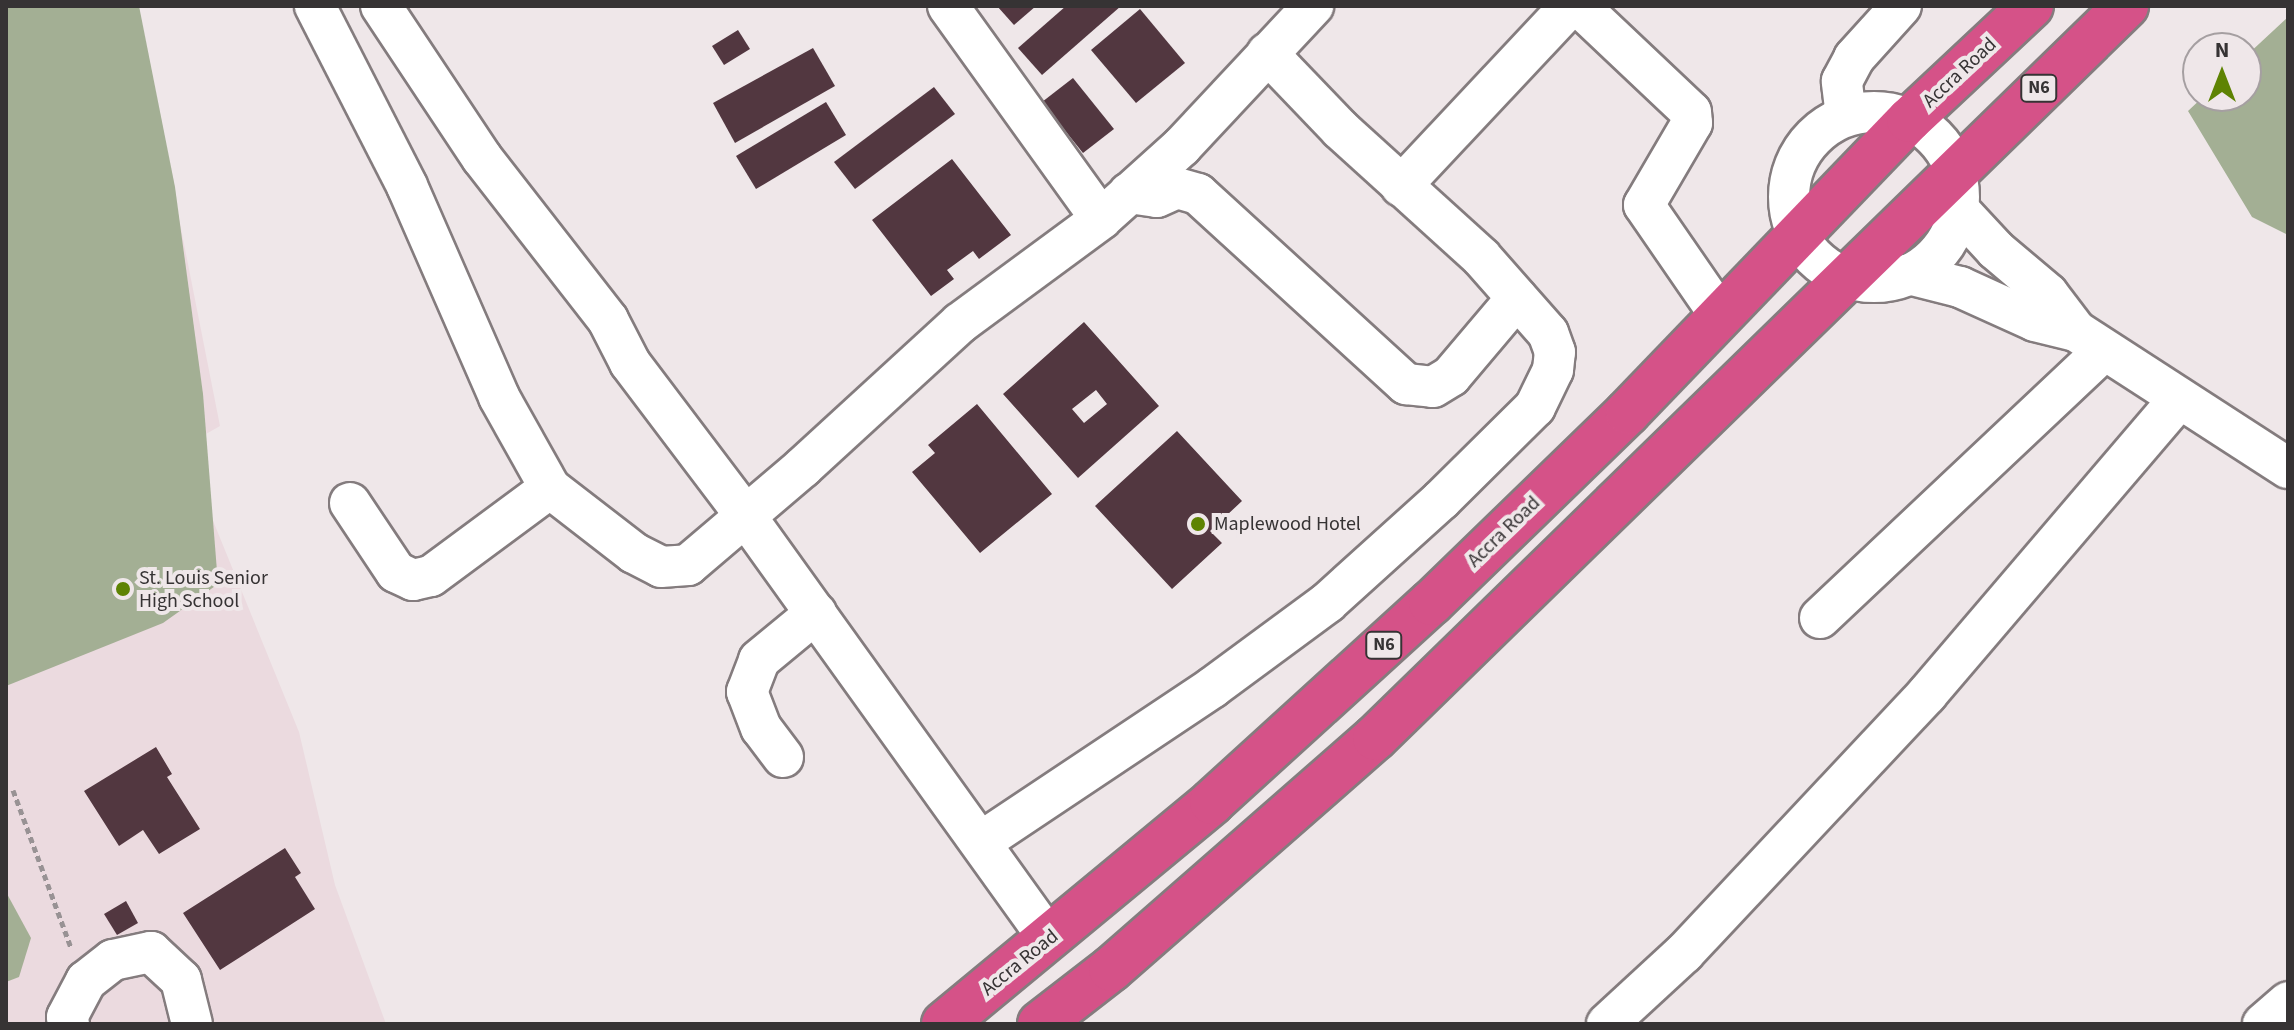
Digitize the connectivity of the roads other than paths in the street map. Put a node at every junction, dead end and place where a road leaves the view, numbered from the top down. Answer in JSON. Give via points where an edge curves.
{"nodes":[{"id":1,"x":315,"y":6,"type":"edge"},
{"id":2,"x":381,"y":6,"type":"edge"},
{"id":3,"x":948,"y":6,"type":"edge"},
{"id":4,"x":1313,"y":6,"type":"edge"},
{"id":5,"x":1570,"y":6,"type":"edge"},
{"id":6,"x":1579,"y":6,"type":"edge"},
{"id":7,"x":1901,"y":6,"type":"edge"},
{"id":8,"x":2031,"y":6,"type":"edge"},
{"id":9,"x":2126,"y":6,"type":"edge"},
{"id":10,"x":1267,"y":53,"type":"junction"},
{"id":11,"x":1846,"y":116,"type":"junction"},
{"id":12,"x":1909,"y":120,"type":"junction"},
{"id":13,"x":1401,"y":186,"type":"junction"},
{"id":14,"x":1958,"y":192,"type":"junction"},
{"id":15,"x":1115,"y":206,"type":"junction"},
{"id":16,"x":1796,"y":235,"type":"junction"},
{"id":17,"x":1909,"y":274,"type":"junction"},
{"id":18,"x":1848,"y":278,"type":"junction"},
{"id":19,"x":1517,"y":298,"type":"junction"},
{"id":20,"x":1720,"y":315,"type":"junction"},
{"id":21,"x":2090,"y":341,"type":"junction"},
{"id":22,"x":2179,"y":399,"type":"junction"},
{"id":23,"x":2288,"y":468,"type":"edge"},
{"id":24,"x":550,"y":488,"type":"junction"},
{"id":25,"x":350,"y":503,"type":"dead end"},
{"id":26,"x":744,"y":514,"type":"junction"},
{"id":27,"x":816,"y":613,"type":"junction"},
{"id":28,"x":1820,"y":618,"type":"dead end"},
{"id":29,"x":783,"y":757,"type":"dead end"},
{"id":30,"x":981,"y":842,"type":"junction"},
{"id":31,"x":1049,"y":939,"type":"junction"},
{"id":32,"x":2288,"y":1002,"type":"edge"},
{"id":33,"x":69,"y":1024,"type":"edge"},
{"id":34,"x":192,"y":1024,"type":"edge"},
{"id":35,"x":944,"y":1024,"type":"edge"},
{"id":36,"x":1040,"y":1024,"type":"edge"},
{"id":37,"x":1607,"y":1024,"type":"edge"},
{"id":38,"x":2263,"y":1024,"type":"edge"}],
"edges":[{"from":1,"to":24,"type":"street","via":[[407,186],[499,397]]},
{"from":2,"to":26,"type":"street","via":[[482,158],[608,320],[630,363]]},
{"from":3,"to":15,"type":"street"},
{"from":4,"to":10,"type":"street"},
{"from":5,"to":13,"type":"street"},
{"from":6,"to":20,"type":"street","via":[[1691,112],[1692,123],[1644,205]]},
{"from":7,"to":11,"type":"street","via":[[1854,58],[1842,81]]},
{"from":8,"to":12,"type":"highway","name":"Accra Road","number":"N6"},
{"from":9,"to":14,"type":"highway","number":"N6","via":[[2036,91]]},
{"from":10,"to":13,"type":"street"},
{"from":10,"to":15,"type":"street","via":[[1182,146]]},
{"from":11,"to":12,"type":"street","via":[[1873,111]]},
{"from":11,"to":16,"type":"street","via":[[1812,139],[1791,173],[1788,201]]},
{"from":12,"to":14,"type":"street","via":[[1945,149]]},
{"from":12,"to":16,"type":"highway","name":"Accra Road","number":"N6"},
{"from":13,"to":19,"type":"street","via":[[1481,257]]},
{"from":14,"to":17,"type":"street","via":[[1942,249]]},
{"from":14,"to":18,"type":"highway","number":"N6"},
{"from":14,"to":21,"type":"street","via":[[1996,250],[2048,294]]},
{"from":15,"to":19,"type":"street","via":[[1177,188],[1198,194],[1406,384],[1433,387],[1451,376]]},
{"from":15,"to":26,"type":"street","via":[[960,323]]},
{"from":16,"to":18,"type":"street","via":[[1825,266]]},
{"from":16,"to":20,"type":"highway","name":"Accra Road","number":"N6"},
{"from":17,"to":18,"type":"street","via":[[1868,282]]},
{"from":17,"to":21,"type":"street","via":[[1960,287]]},
{"from":18,"to":36,"type":"highway","number":"N6","via":[[1375,738],[1111,969]]},
{"from":19,"to":30,"type":"street","via":[[1548,333],[1555,352],[1553,370],[1535,407],[1327,603],[1213,687]]},
{"from":20,"to":31,"type":"highway","name":"Accra Road","number":"N6","via":[[1431,603],[1212,802]]},
{"from":21,"to":22,"type":"street"},
{"from":21,"to":28,"type":"street"},
{"from":22,"to":23,"type":"street"},
{"from":22,"to":37,"type":"street","via":[[1927,694],[1684,953]]},
{"from":24,"to":25,"type":"street","via":[[431,576],[413,580],[396,572]]},
{"from":24,"to":26,"type":"street","via":[[634,553],[661,567],[688,565]]},
{"from":26,"to":27,"type":"street"},
{"from":27,"to":29,"type":"street","via":[[759,660],[747,692],[761,728]]},
{"from":27,"to":30,"type":"street"},
{"from":30,"to":31,"type":"street"},
{"from":31,"to":35,"type":"highway","name":"Accra Road","number":"N6"},
{"from":32,"to":38,"type":"street"},
{"from":33,"to":34,"type":"street","via":[[67,1017],[86,981],[113,960],[151,952],[181,980]]}]}
